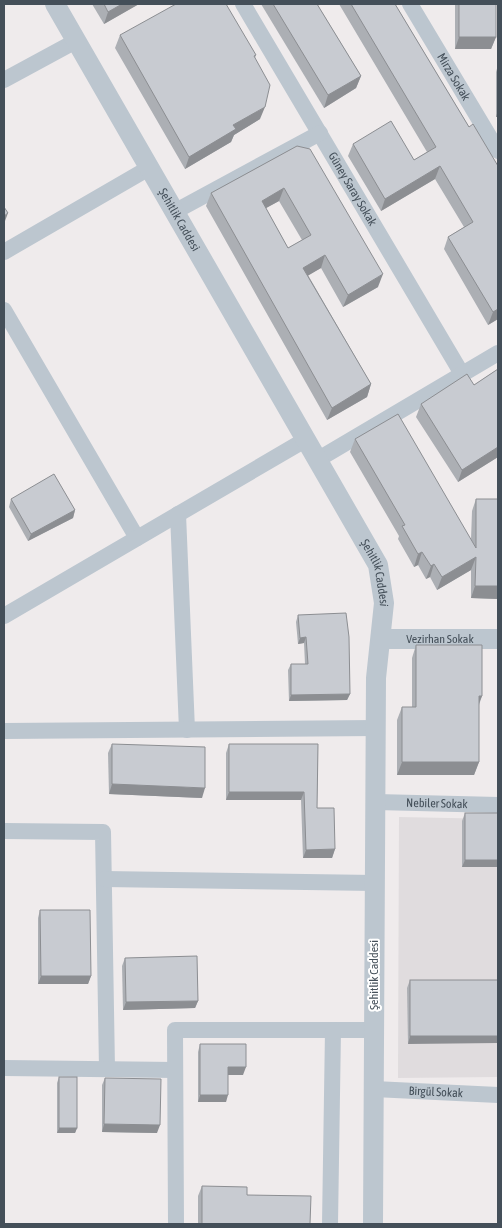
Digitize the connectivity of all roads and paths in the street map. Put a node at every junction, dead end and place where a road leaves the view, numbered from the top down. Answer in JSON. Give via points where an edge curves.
{"nodes":[{"id":1,"x":55,"y":4,"type":"edge"},
{"id":2,"x":243,"y":4,"type":"edge"},
{"id":3,"x":410,"y":4,"type":"edge"},
{"id":4,"x":76,"y":41,"type":"junction"},
{"id":5,"x":4,"y":80,"type":"edge"},
{"id":6,"x":320,"y":133,"type":"junction"},
{"id":7,"x":498,"y":151,"type":"edge"},
{"id":8,"x":149,"y":168,"type":"junction"},
{"id":9,"x":174,"y":212,"type":"junction"},
{"id":10,"x":4,"y":252,"type":"edge"},
{"id":11,"x":4,"y":310,"type":"edge"},
{"id":12,"x":498,"y":353,"type":"edge"},
{"id":13,"x":462,"y":374,"type":"junction"},
{"id":14,"x":305,"y":440,"type":"junction"},
{"id":15,"x":317,"y":460,"type":"junction"},
{"id":16,"x":178,"y":514,"type":"junction"},
{"id":17,"x":137,"y":538,"type":"junction"},
{"id":18,"x":4,"y":616,"type":"edge"},
{"id":19,"x":380,"y":639,"type":"junction"},
{"id":20,"x":498,"y":639,"type":"edge"},
{"id":21,"x":376,"y":728,"type":"junction"},
{"id":22,"x":187,"y":730,"type":"junction"},
{"id":23,"x":4,"y":731,"type":"edge"},
{"id":24,"x":376,"y":802,"type":"junction"},
{"id":25,"x":498,"y":805,"type":"edge"},
{"id":26,"x":4,"y":831,"type":"edge"},
{"id":27,"x":104,"y":879,"type":"junction"},
{"id":28,"x":375,"y":883,"type":"junction"},
{"id":29,"x":333,"y":1030,"type":"junction"},
{"id":30,"x":374,"y":1030,"type":"junction"},
{"id":31,"x":4,"y":1068,"type":"edge"},
{"id":32,"x":107,"y":1070,"type":"junction"},
{"id":33,"x":175,"y":1070,"type":"junction"},
{"id":34,"x":374,"y":1089,"type":"junction"},
{"id":35,"x":498,"y":1095,"type":"edge"},
{"id":36,"x":176,"y":1224,"type":"edge"},
{"id":37,"x":330,"y":1224,"type":"edge"},
{"id":38,"x":373,"y":1224,"type":"edge"}],
"edges":[{"from":1,"to":4,"type":"street","name":"Şehitlik Caddesi"},
{"from":2,"to":6,"type":"street","name":"Güney Saray Sokak"},
{"from":3,"to":7,"type":"street","name":"Mirza Sokak"},
{"from":4,"to":5,"type":"street"},
{"from":4,"to":8,"type":"street","name":"Şehitlik Caddesi"},
{"from":6,"to":9,"type":"street"},
{"from":6,"to":13,"type":"street","name":"Güney Saray Sokak"},
{"from":8,"to":9,"type":"street","name":"Şehitlik Caddesi"},
{"from":8,"to":10,"type":"street"},
{"from":9,"to":14,"type":"street","name":"Şehitlik Caddesi"},
{"from":11,"to":17,"type":"street"},
{"from":12,"to":13,"type":"street"},
{"from":13,"to":15,"type":"street"},
{"from":14,"to":15,"type":"street","name":"Şehitlik Caddesi"},
{"from":14,"to":16,"type":"street"},
{"from":15,"to":19,"type":"street","name":"Şehitlik Caddesi","via":[[378,566],[384,603]]},
{"from":16,"to":17,"type":"street"},
{"from":16,"to":22,"type":"street"},
{"from":17,"to":18,"type":"street"},
{"from":19,"to":20,"type":"street","name":"Vezirhan Sokak"},
{"from":19,"to":21,"type":"street","name":"Şehitlik Caddesi"},
{"from":21,"to":22,"type":"street"},
{"from":21,"to":24,"type":"street","name":"Şehitlik Caddesi"},
{"from":22,"to":23,"type":"street"},
{"from":24,"to":25,"type":"street","name":"Nebiler Sokak"},
{"from":24,"to":28,"type":"street","name":"Şehitlik Caddesi"},
{"from":26,"to":27,"type":"street","via":[[103,832]]},
{"from":27,"to":28,"type":"street"},
{"from":27,"to":32,"type":"street"},
{"from":28,"to":30,"type":"street","name":"Şehitlik Caddesi"},
{"from":29,"to":30,"type":"street"},
{"from":29,"to":33,"type":"street","via":[[175,1030]]},
{"from":29,"to":37,"type":"street"},
{"from":30,"to":34,"type":"street","name":"Şehitlik Caddesi"},
{"from":31,"to":32,"type":"street"},
{"from":32,"to":33,"type":"street"},
{"from":33,"to":36,"type":"street"},
{"from":34,"to":35,"type":"street","name":"Birgül Sokak"},
{"from":34,"to":38,"type":"street","name":"Şehitlik Caddesi"}]}
